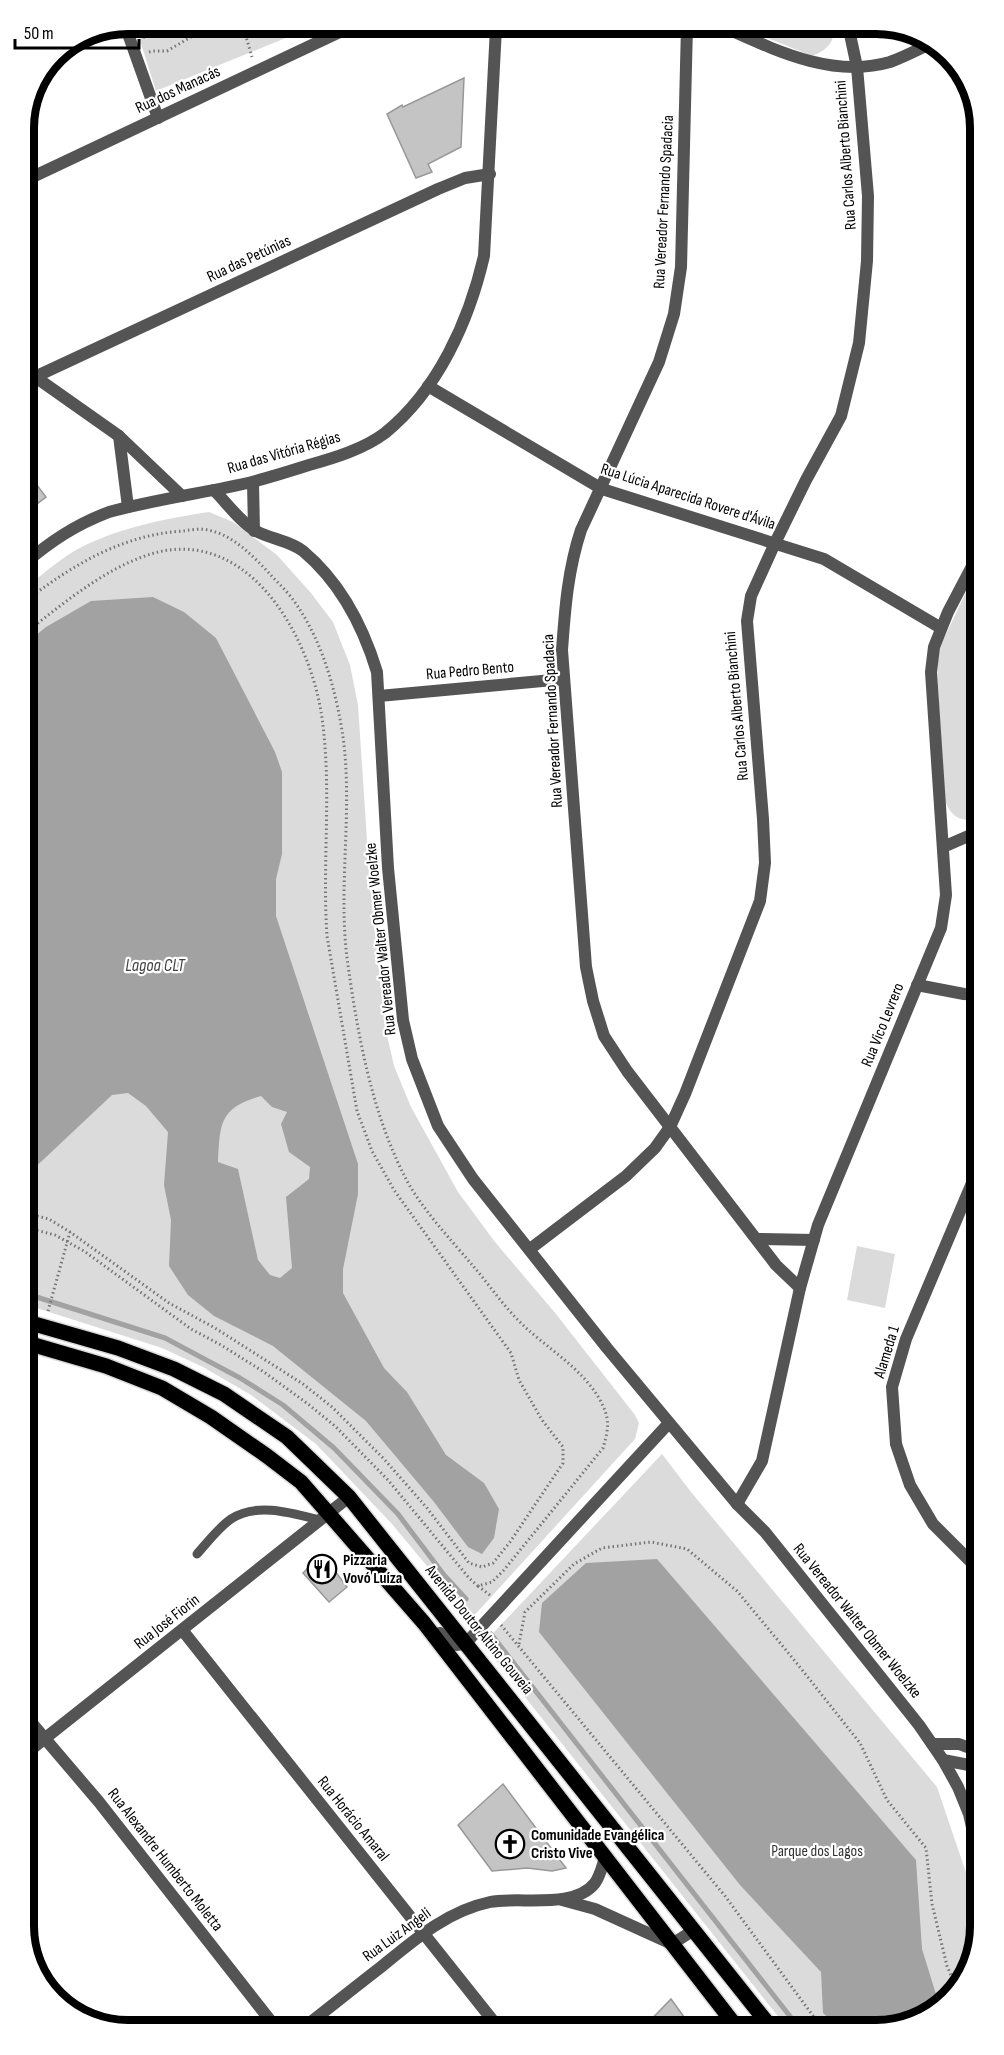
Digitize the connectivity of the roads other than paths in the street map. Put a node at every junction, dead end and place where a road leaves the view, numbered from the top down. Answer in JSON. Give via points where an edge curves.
{"nodes":[{"id":1,"x":128,"y":34,"type":"edge"},
{"id":2,"x":335,"y":34,"type":"edge"},
{"id":3,"x":496,"y":34,"type":"edge"},
{"id":4,"x":687,"y":35,"type":"edge"},
{"id":5,"x":742,"y":35,"type":"edge"},
{"id":6,"x":850,"y":35,"type":"edge"},
{"id":7,"x":923,"y":47,"type":"edge"},
{"id":8,"x":857,"y":67,"type":"junction"},
{"id":9,"x":158,"y":118,"type":"junction"},
{"id":10,"x":490,"y":174,"type":"junction"},
{"id":11,"x":35,"y":176,"type":"edge"},
{"id":12,"x":35,"y":378,"type":"edge"},
{"id":13,"x":35,"y":383,"type":"edge"},
{"id":14,"x":428,"y":386,"type":"junction"},
{"id":15,"x":119,"y":435,"type":"junction"},
{"id":16,"x":253,"y":482,"type":"junction"},
{"id":17,"x":602,"y":489,"type":"junction"},
{"id":18,"x":213,"y":490,"type":"junction"},
{"id":19,"x":182,"y":496,"type":"junction"},
{"id":20,"x":128,"y":507,"type":"junction"},
{"id":21,"x":254,"y":531,"type":"junction"},
{"id":22,"x":775,"y":543,"type":"junction"},
{"id":23,"x":35,"y":555,"type":"edge"},
{"id":24,"x":970,"y":570,"type":"edge"},
{"id":25,"x":941,"y":628,"type":"junction"},
{"id":26,"x":564,"y":679,"type":"junction"},
{"id":27,"x":379,"y":696,"type":"junction"},
{"id":28,"x":970,"y":835,"type":"edge"},
{"id":29,"x":943,"y":847,"type":"junction"},
{"id":30,"x":917,"y":985,"type":"junction"},
{"id":31,"x":970,"y":994,"type":"edge"},
{"id":32,"x":670,"y":1127,"type":"junction"},
{"id":33,"x":970,"y":1188,"type":"edge"},
{"id":34,"x":757,"y":1239,"type":"junction"},
{"id":35,"x":814,"y":1240,"type":"junction"},
{"id":36,"x":530,"y":1249,"type":"junction"},
{"id":37,"x":800,"y":1288,"type":"junction"},
{"id":38,"x":34,"y":1324,"type":"edge"},
{"id":39,"x":34,"y":1345,"type":"edge"},
{"id":40,"x":669,"y":1423,"type":"junction"},
{"id":41,"x":349,"y":1497,"type":"junction"},
{"id":42,"x":737,"y":1504,"type":"junction"},
{"id":43,"x":324,"y":1516,"type":"junction"},
{"id":44,"x":197,"y":1554,"type":"dead end"},
{"id":45,"x":970,"y":1561,"type":"edge"},
{"id":46,"x":424,"y":1623,"type":"junction"},
{"id":47,"x":183,"y":1631,"type":"junction"},
{"id":48,"x":466,"y":1643,"type":"junction"},
{"id":49,"x":34,"y":1725,"type":"edge"},
{"id":50,"x":46,"y":1738,"type":"junction"},
{"id":51,"x":932,"y":1744,"type":"junction"},
{"id":52,"x":34,"y":1747,"type":"edge"},
{"id":53,"x":970,"y":1748,"type":"edge"},
{"id":54,"x":943,"y":1760,"type":"junction"},
{"id":55,"x":970,"y":1766,"type":"edge"},
{"id":56,"x":970,"y":1818,"type":"edge"},
{"id":57,"x":605,"y":1858,"type":"junction"},
{"id":58,"x":561,"y":1900,"type":"junction"},
{"id":59,"x":694,"y":1930,"type":"junction"},
{"id":60,"x":423,"y":1933,"type":"junction"},
{"id":61,"x":672,"y":1944,"type":"junction"},
{"id":62,"x":723,"y":2017,"type":"edge"},
{"id":63,"x":270,"y":2020,"type":"edge"},
{"id":64,"x":313,"y":2020,"type":"edge"},
{"id":65,"x":492,"y":2020,"type":"edge"},
{"id":66,"x":765,"y":2020,"type":"edge"}],
"edges":[{"from":1,"to":9,"type":"street"},
{"from":2,"to":9,"type":"street","name":"Rua dos Manacás"},
{"from":3,"to":10,"type":"street","name":"Rua das Vitória Régias"},
{"from":4,"to":17,"type":"street","name":"Rua Vereador Fernando Spadacia","via":[[681,267],[674,314],[658,362]]},
{"from":5,"to":8,"type":"street","via":[[802,60]]},
{"from":6,"to":8,"type":"street","name":"Rua Carlos Alberto Bianchini"},
{"from":7,"to":8,"type":"street","via":[[890,62]]},
{"from":8,"to":22,"type":"street","name":"Rua Carlos Alberto Bianchini","via":[[868,196],[859,343],[841,416]]},
{"from":9,"to":11,"type":"street","name":"Rua dos Manacás"},
{"from":10,"to":12,"type":"street","name":"Rua das Petúnias","via":[[465,178],[438,189]]},
{"from":10,"to":14,"type":"street","name":"Rua das Vitória Régias","via":[[484,256],[477,286],[463,322]]},
{"from":13,"to":15,"type":"street"},
{"from":14,"to":16,"type":"street","name":"Rua das Vitória Régias","via":[[384,434],[345,454]]},
{"from":14,"to":17,"type":"street","name":"Rua Lúcia Aparecida Rovere d'Ávila"},
{"from":15,"to":19,"type":"street"},
{"from":15,"to":20,"type":"street"},
{"from":16,"to":18,"type":"street","name":"Rua das Vitória Régias"},
{"from":16,"to":21,"type":"street"},
{"from":17,"to":22,"type":"street","name":"Rua Lúcia Aparecida Rovere d'Ávila"},
{"from":17,"to":26,"type":"street","name":"Rua Vereador Fernando Spadacia","via":[[572,558],[565,600]]},
{"from":18,"to":19,"type":"street","name":"Rua das Vitória Régias"},
{"from":18,"to":21,"type":"street","name":"Rua Vereador Walter Obmer Woelzke"},
{"from":19,"to":20,"type":"street","name":"Rua das Vitória Régias"},
{"from":20,"to":23,"type":"street","name":"Rua das Vitória Régias","via":[[87,520]]},
{"from":21,"to":27,"type":"street","name":"Rua Vereador Walter Obmer Woelzke","via":[[301,549],[329,577],[368,644],[377,672]]},
{"from":22,"to":25,"type":"street","name":"Rua Lúcia Aparecida Rovere d'Ávila","via":[[824,559]]},
{"from":22,"to":32,"type":"street","name":"Rua Carlos Alberto Bianchini","via":[[751,596],[747,621],[764,841],[760,901]]},
{"from":24,"to":25,"type":"street","name":"Rua Vico Levrero"},
{"from":25,"to":29,"type":"street","name":"Rua Vico Levrero","via":[[931,672]]},
{"from":26,"to":27,"type":"street","name":"Rua Pedro Bento"},
{"from":26,"to":32,"type":"street","name":"Rua Vereador Fernando Spadacia","via":[[586,967],[593,1001],[604,1036]]},
{"from":27,"to":36,"type":"street","name":"Rua Vereador Walter Obmer Woelzke","via":[[396,959],[412,1059],[438,1126],[473,1179]]},
{"from":28,"to":29,"type":"street"},
{"from":29,"to":30,"type":"street","name":"Rua Vico Levrero","via":[[945,911]]},
{"from":30,"to":31,"type":"street"},
{"from":30,"to":35,"type":"street","name":"Rua Vico Levrero"},
{"from":32,"to":34,"type":"street","name":"Rua Vereador Fernando Spadacia"},
{"from":32,"to":36,"type":"street","name":"Rua Carlos Alberto Bianchini","via":[[626,1176]]},
{"from":33,"to":45,"type":"street","name":"Alameda 1","via":[[906,1339],[892,1387],[896,1444],[910,1485],[933,1524]]},
{"from":34,"to":35,"type":"street"},
{"from":34,"to":37,"type":"street","name":"Rua Vereador Fernando Spadacia"},
{"from":35,"to":37,"type":"street","name":"Rua Vico Levrero"},
{"from":36,"to":40,"type":"street","name":"Rua Vereador Walter Obmer Woelzke"},
{"from":37,"to":42,"type":"street","name":"Rua Vico Levrero","via":[[762,1461]]},
{"from":38,"to":41,"type":"main road","name":"Avenida Doutor Altino Gouveia","via":[[118,1348],[174,1369],[224,1394],[287,1437]]},
{"from":39,"to":43,"type":"main road","via":[[162,1388],[211,1417],[301,1482]]},
{"from":40,"to":42,"type":"street","name":"Rua Vereador Walter Obmer Woelzke"},
{"from":40,"to":48,"type":"street"},
{"from":41,"to":43,"type":"street","name":"Rua José Fiorin"},
{"from":41,"to":48,"type":"main road","name":"Avenida Doutor Altino Gouveia"},
{"from":42,"to":51,"type":"street","name":"Rua Vereador Walter Obmer Woelzke","via":[[765,1532]]},
{"from":43,"to":44,"type":"lane","via":[[286,1511],[249,1513],[231,1519]]},
{"from":43,"to":46,"type":"main road"},
{"from":43,"to":47,"type":"street","name":"Rua José Fiorin"},
{"from":46,"to":48,"type":"street","via":[[436,1629],[449,1644]]},
{"from":46,"to":57,"type":"main road"},
{"from":47,"to":50,"type":"street","name":"Rua José Fiorin"},
{"from":47,"to":60,"type":"street","name":"Rua Horácio Amaral"},
{"from":48,"to":59,"type":"main road","name":"Avenida Doutor Altino Gouveia"},
{"from":49,"to":50,"type":"street","name":"Rua Alexandre Humberto Moletta"},
{"from":50,"to":52,"type":"street","name":"Rua José Fiorin"},
{"from":50,"to":63,"type":"street","name":"Rua Alexandre Humberto Moletta"},
{"from":51,"to":53,"type":"street"},
{"from":51,"to":54,"type":"street","name":"Rua Vereador Walter Obmer Woelzke"},
{"from":54,"to":55,"type":"street"},
{"from":54,"to":56,"type":"street","name":"Rua Vereador Walter Obmer Woelzke"},
{"from":57,"to":58,"type":"street","name":"Rua Luiz Angeli","via":[[593,1886]]},
{"from":57,"to":61,"type":"main road"},
{"from":58,"to":60,"type":"street","name":"Rua Luiz Angeli","via":[[491,1902],[458,1913]]},
{"from":58,"to":61,"type":"street","name":"Rua Luiz Angeli","via":[[595,1909]]},
{"from":59,"to":61,"type":"street"},
{"from":59,"to":66,"type":"main road","name":"Avenida Doutor Altino Gouveia"},
{"from":60,"to":64,"type":"street","name":"Rua Luiz Angeli"},
{"from":60,"to":65,"type":"street","name":"Rua Horácio Amaral"},
{"from":61,"to":62,"type":"main road"}]}
